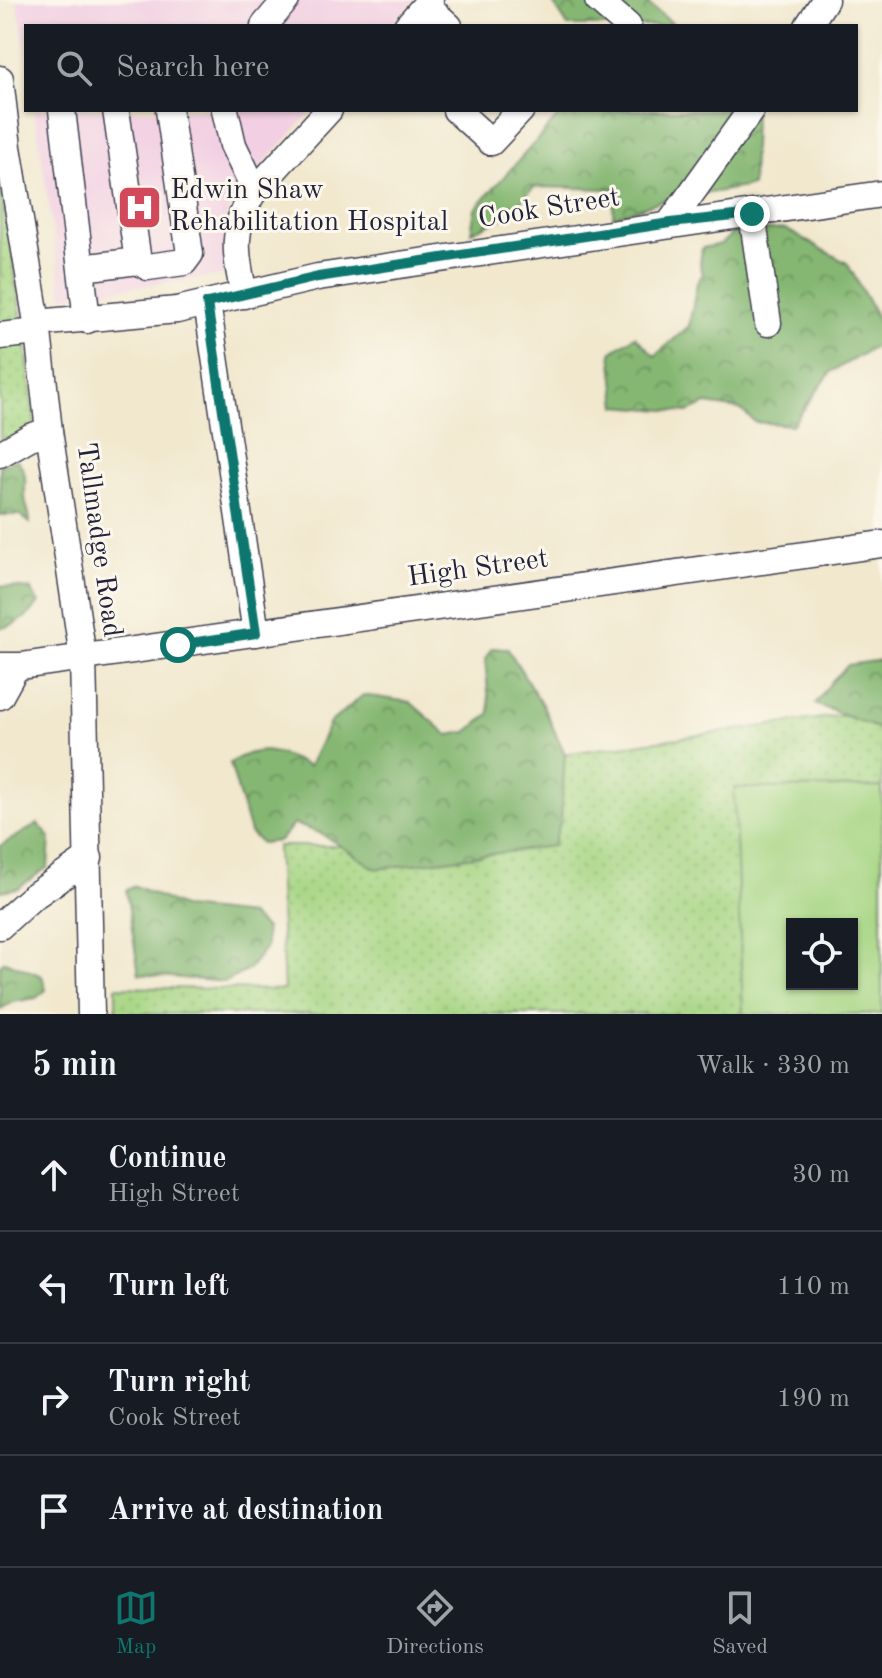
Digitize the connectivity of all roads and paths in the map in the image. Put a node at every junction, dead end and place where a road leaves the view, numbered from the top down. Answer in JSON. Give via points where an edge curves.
{"nodes":[{"id":1,"x":286,"y":0,"type":"edge"},
{"id":2,"x":598,"y":0,"type":"edge"},
{"id":3,"x":825,"y":0,"type":"edge"},
{"id":4,"x":428,"y":2,"type":"edge"},
{"id":5,"x":266,"y":24,"type":"edge"},
{"id":6,"x":409,"y":24,"type":"edge"},
{"id":7,"x":447,"y":24,"type":"edge"},
{"id":8,"x":626,"y":24,"type":"edge"},
{"id":9,"x":809,"y":24,"type":"edge"},
{"id":10,"x":0,"y":79,"type":"edge"},
{"id":11,"x":62,"y":112,"type":"edge"},
{"id":12,"x":116,"y":112,"type":"edge"},
{"id":13,"x":169,"y":112,"type":"edge"},
{"id":14,"x":225,"y":112,"type":"edge"},
{"id":15,"x":327,"y":112,"type":"edge"},
{"id":16,"x":458,"y":112,"type":"edge"},
{"id":17,"x":519,"y":112,"type":"edge"},
{"id":18,"x":739,"y":115,"type":"edge"},
{"id":19,"x":4,"y":145,"type":"edge"},
{"id":20,"x":255,"y":191,"type":"junction"},
{"id":21,"x":882,"y":194,"type":"edge"},
{"id":22,"x":752,"y":214,"type":"junction"},
{"id":23,"x":670,"y":223,"type":"junction"},
{"id":24,"x":138,"y":261,"type":"junction"},
{"id":25,"x":82,"y":268,"type":"junction"},
{"id":26,"x":244,"y":295,"type":"junction"},
{"id":27,"x":207,"y":303,"type":"junction"},
{"id":28,"x":87,"y":320,"type":"junction"},
{"id":29,"x":768,"y":323,"type":"dead end"},
{"id":30,"x":38,"y":328,"type":"junction"},
{"id":31,"x":0,"y":336,"type":"edge"},
{"id":32,"x":49,"y":431,"type":"junction"},
{"id":33,"x":0,"y":454,"type":"edge"},
{"id":34,"x":882,"y":544,"type":"edge"},
{"id":35,"x":256,"y":633,"type":"junction"},
{"id":36,"x":83,"y":657,"type":"junction"},
{"id":37,"x":8,"y":667,"type":"edge"},
{"id":38,"x":0,"y":696,"type":"edge"},
{"id":39,"x":89,"y":858,"type":"junction"},
{"id":40,"x":0,"y":926,"type":"edge"},
{"id":41,"x":91,"y":1014,"type":"edge"}],
"edges":[{"from":1,"to":5,"type":"street"},
{"from":2,"to":8,"type":"street"},
{"from":3,"to":9,"type":"street"},
{"from":4,"to":6,"type":"street"},
{"from":4,"to":7,"type":"street"},
{"from":10,"to":19,"type":"street","name":"Tallmadge Road"},
{"from":11,"to":25,"type":"street"},
{"from":12,"to":24,"type":"street"},
{"from":13,"to":24,"type":"street","via":[[190,254],[184,262],[160,266]]},
{"from":14,"to":20,"type":"street","via":[[233,145]]},
{"from":15,"to":20,"type":"street"},
{"from":16,"to":17,"type":"street","via":[[491,142]]},
{"from":18,"to":23,"type":"street"},
{"from":19,"to":30,"type":"street","name":"Tallmadge Road"},
{"from":20,"to":26,"type":"street","via":[[244,207],[236,237]]},
{"from":21,"to":22,"type":"street","name":"Cook Street"},
{"from":22,"to":23,"type":"street","name":"Cook Street"},
{"from":22,"to":29,"type":"street"},
{"from":23,"to":26,"type":"street","name":"Cook Street","via":[[318,277]]},
{"from":24,"to":25,"type":"street"},
{"from":25,"to":28,"type":"street"},
{"from":26,"to":27,"type":"street","name":"Cook Street"},
{"from":27,"to":28,"type":"street","name":"Cook Street"},
{"from":27,"to":35,"type":"street"},
{"from":28,"to":30,"type":"street","name":"Cook Street"},
{"from":30,"to":31,"type":"street","name":"Cook Street"},
{"from":30,"to":32,"type":"street","name":"Tallmadge Road"},
{"from":32,"to":33,"type":"street"},
{"from":32,"to":36,"type":"street","name":"Tallmadge Road"},
{"from":34,"to":35,"type":"street","name":"High Street"},
{"from":35,"to":36,"type":"street","name":"High Street"},
{"from":36,"to":37,"type":"street","name":"High Street"},
{"from":36,"to":39,"type":"street","name":"Tallmadge Road"},
{"from":37,"to":38,"type":"street"},
{"from":39,"to":40,"type":"street"},
{"from":39,"to":41,"type":"street","name":"Tallmadge Road"}]}
